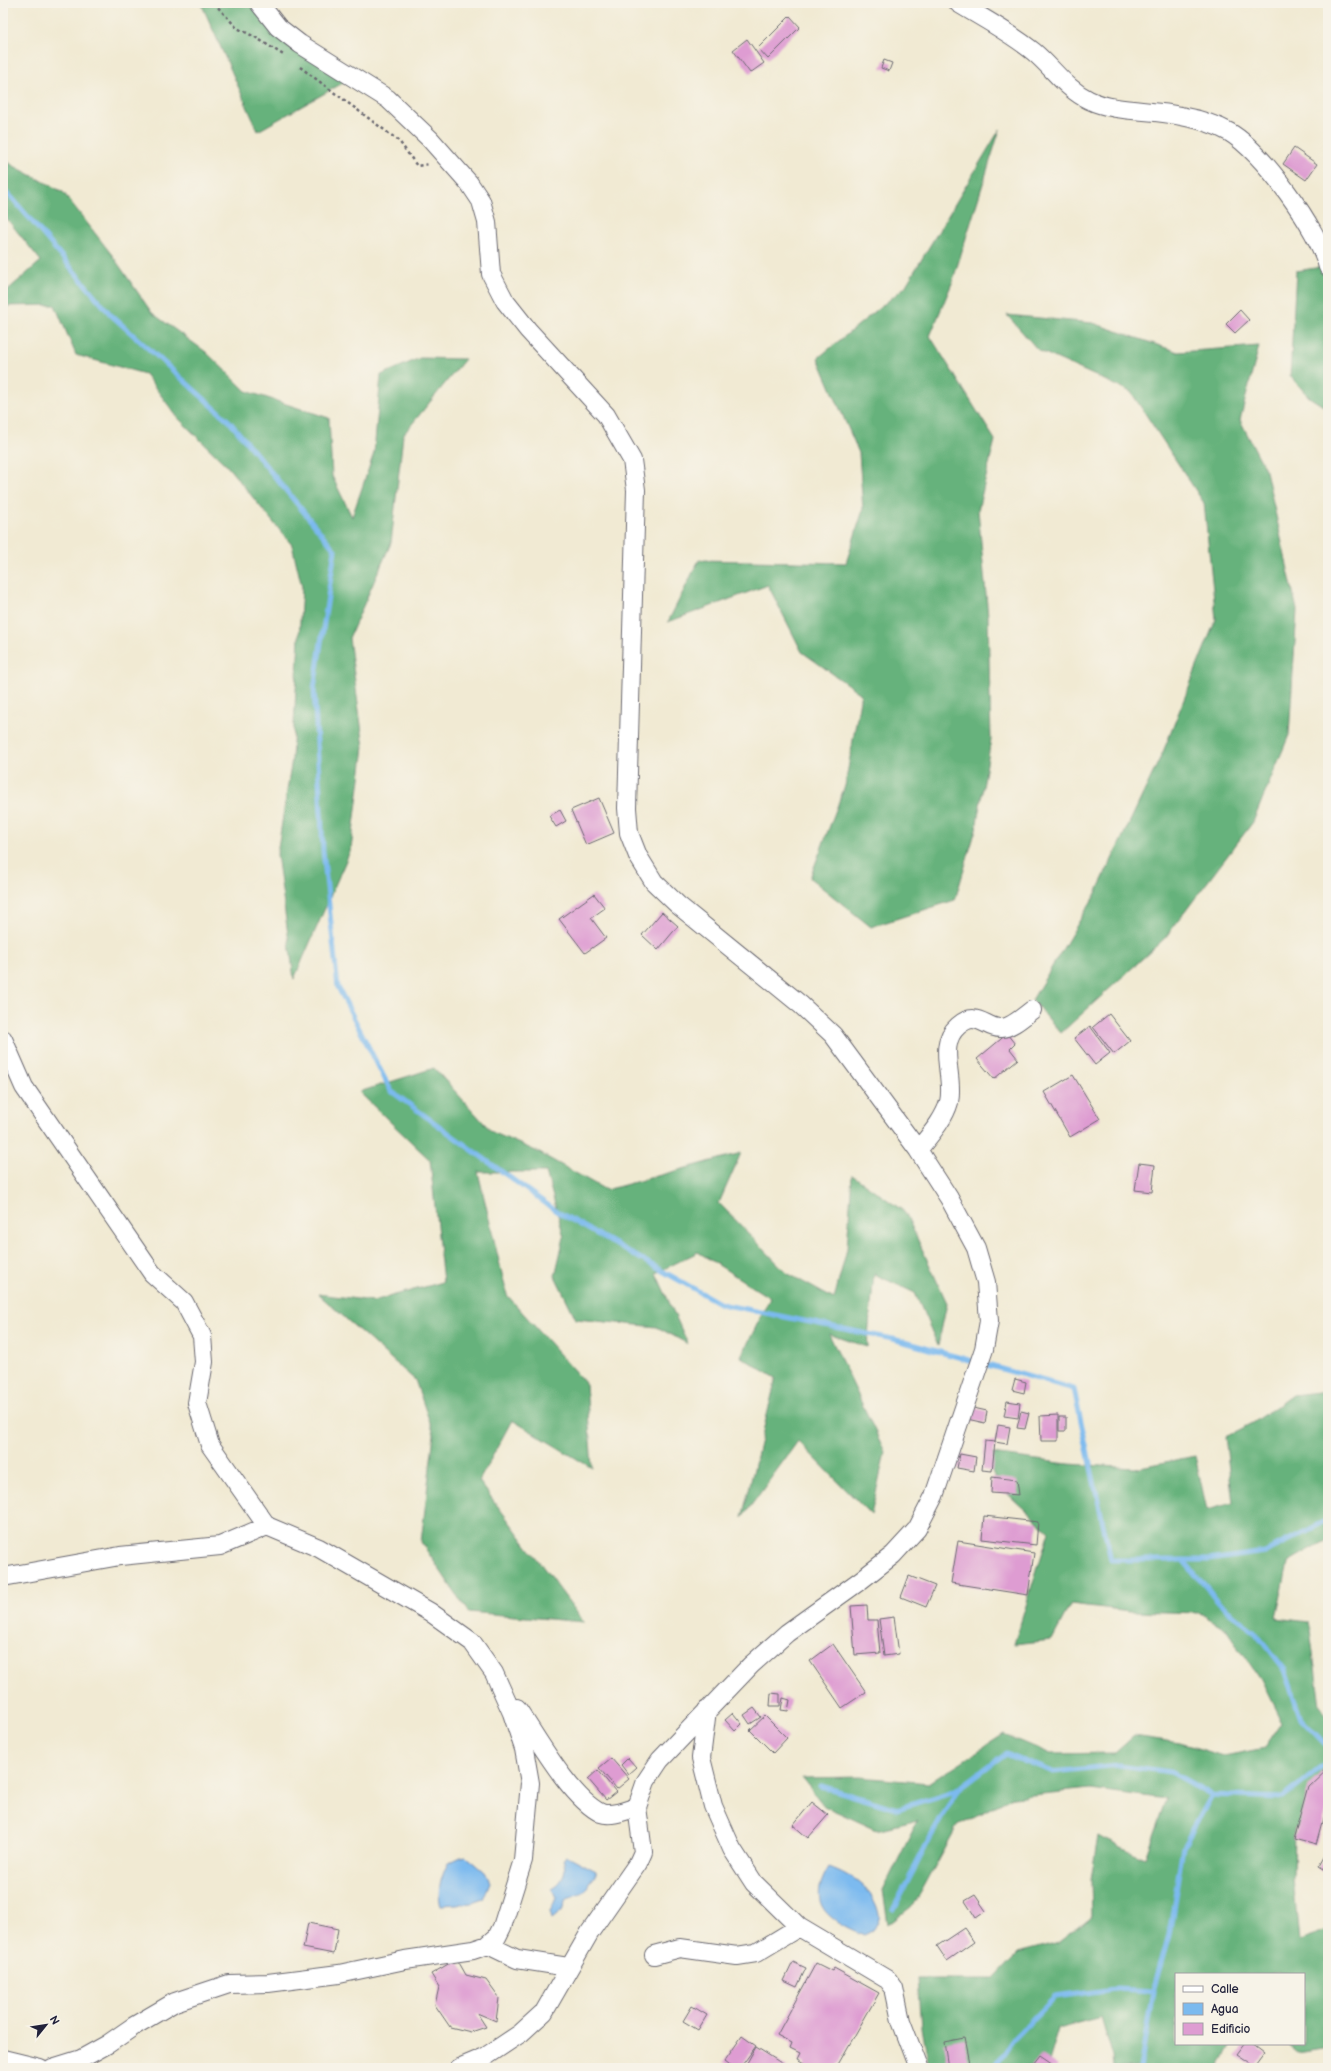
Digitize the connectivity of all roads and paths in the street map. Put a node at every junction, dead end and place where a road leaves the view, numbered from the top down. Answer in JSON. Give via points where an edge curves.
{"nodes":[{"id":1,"x":214,"y":3,"type":"edge"},
{"id":2,"x":259,"y":3,"type":"edge"},
{"id":3,"x":958,"y":3,"type":"edge"},
{"id":4,"x":287,"y":58,"type":"dead end"},
{"id":5,"x":300,"y":66,"type":"dead end"},
{"id":6,"x":451,"y":161,"type":"junction"},
{"id":7,"x":1328,"y":267,"type":"edge"},
{"id":8,"x":1032,"y":1010,"type":"dead end"},
{"id":9,"x":3,"y":1039,"type":"edge"},
{"id":10,"x":918,"y":1150,"type":"junction"},
{"id":11,"x":267,"y":1526,"type":"junction"},
{"id":12,"x":3,"y":1577,"type":"edge"},
{"id":13,"x":494,"y":1673,"type":"junction"},
{"id":14,"x":707,"y":1710,"type":"junction"},
{"id":15,"x":637,"y":1807,"type":"junction"},
{"id":16,"x":798,"y":1927,"type":"junction"},
{"id":17,"x":488,"y":1945,"type":"junction"},
{"id":18,"x":654,"y":1955,"type":"dead end"},
{"id":19,"x":568,"y":1967,"type":"junction"},
{"id":20,"x":3,"y":2059,"type":"edge"},
{"id":21,"x":40,"y":2068,"type":"edge"},
{"id":22,"x":52,"y":2068,"type":"edge"},
{"id":23,"x":459,"y":2068,"type":"edge"},
{"id":24,"x":919,"y":2068,"type":"edge"}],
"edges":[{"from":1,"to":4,"type":"path","via":[[236,28]]},
{"from":2,"to":6,"type":"street","via":[[278,27],[300,44],[388,99]]},
{"from":3,"to":7,"type":"street","via":[[1035,53],[1072,90],[1089,100],[1112,107],[1179,115],[1230,132],[1256,153],[1285,189],[1316,238]]},
{"from":5,"to":6,"type":"path","via":[[399,141],[417,166]]},
{"from":6,"to":10,"type":"street","via":[[481,201],[487,222],[491,274],[505,301],[528,330],[606,415],[632,460],[636,490],[627,808],[629,833],[638,856],[654,882],[678,905],[801,1004],[832,1035]]},
{"from":8,"to":10,"type":"street","via":[[1002,1028],[995,1028],[983,1020],[970,1019],[958,1026],[949,1038],[947,1053],[950,1084],[948,1102],[938,1125]]},
{"from":9,"to":11,"type":"street","via":[[24,1087],[116,1222],[152,1273],[184,1302],[202,1336],[204,1362],[197,1403],[210,1445]]},
{"from":10,"to":14,"type":"street","via":[[949,1198],[976,1248],[986,1282],[989,1321],[984,1349],[934,1496],[917,1529],[888,1559],[787,1633]]},
{"from":11,"to":12,"type":"street","via":[[220,1546],[120,1556]]},
{"from":11,"to":13,"type":"street","via":[[319,1548],[430,1612],[472,1642]]},
{"from":13,"to":15,"type":"street","via":[[567,1783],[584,1799],[602,1813],[613,1814]]},
{"from":13,"to":17,"type":"street","via":[[512,1713],[524,1749],[530,1783],[523,1860],[502,1927],[497,1937]]},
{"from":14,"to":15,"type":"street","via":[[660,1760],[646,1781]]},
{"from":14,"to":16,"type":"street","via":[[701,1758],[713,1806],[732,1849],[754,1883]]},
{"from":15,"to":19,"type":"street","via":[[643,1852]]},
{"from":16,"to":18,"type":"street","via":[[756,1953],[737,1956],[680,1948]]},
{"from":16,"to":24,"type":"street","via":[[888,1980],[894,1988],[901,2020]]},
{"from":17,"to":19,"type":"street","via":[[517,1959]]},
{"from":17,"to":22,"type":"street","via":[[473,1950],[405,1960],[339,1974],[268,1983],[229,1984],[175,2002],[108,2044],[81,2058]]},
{"from":19,"to":23,"type":"street","via":[[544,2012],[520,2033],[485,2057]]},
{"from":20,"to":21,"type":"street"}]}
